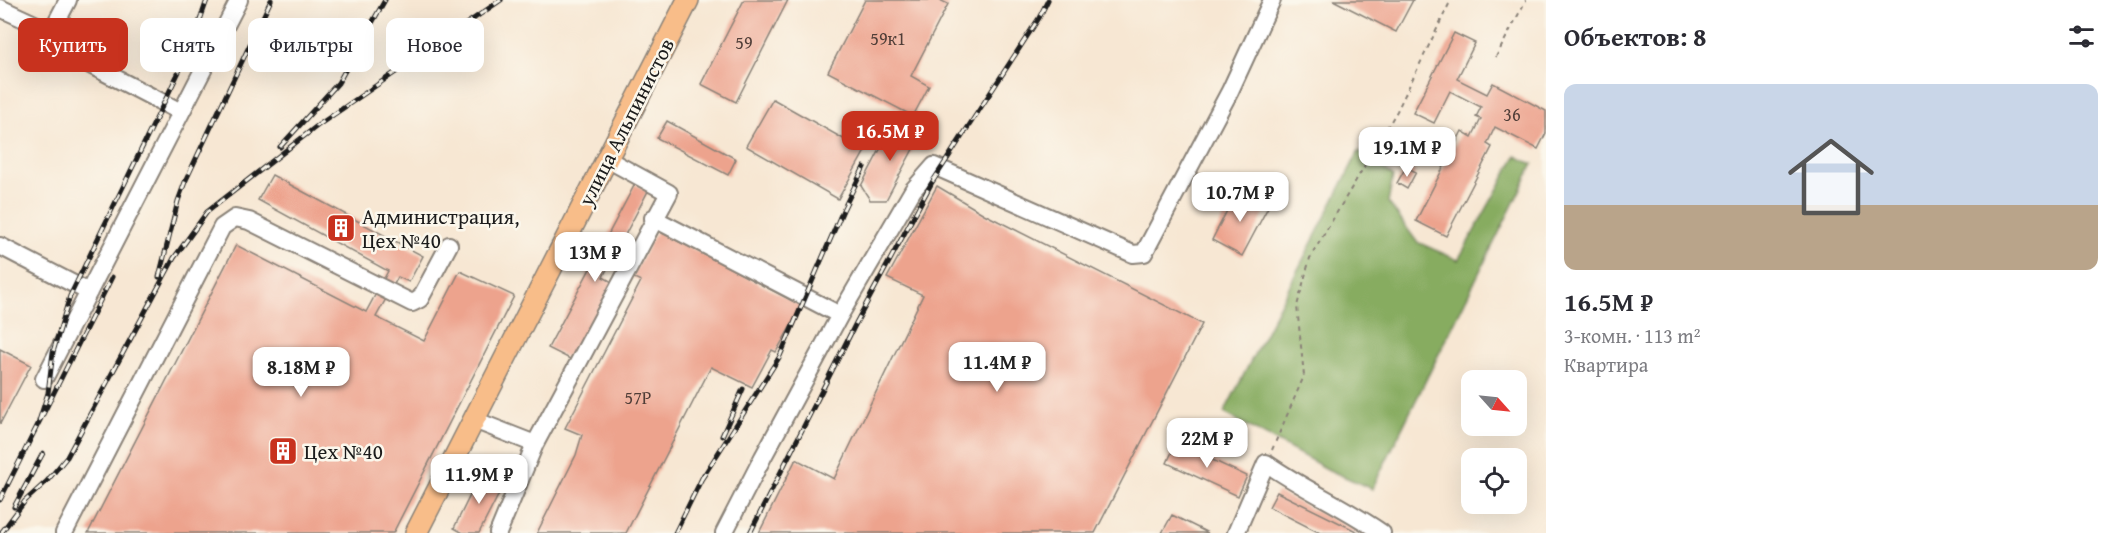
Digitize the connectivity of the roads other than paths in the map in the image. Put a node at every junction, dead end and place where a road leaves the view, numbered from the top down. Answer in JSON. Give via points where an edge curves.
{"nodes":[{"id":1,"x":68,"y":0,"type":"edge"},
{"id":2,"x":239,"y":0,"type":"edge"},
{"id":3,"x":688,"y":0,"type":"edge"},
{"id":4,"x":1272,"y":0,"type":"edge"},
{"id":5,"x":0,"y":8,"type":"edge"},
{"id":6,"x":22,"y":18,"type":"edge"},
{"id":7,"x":59,"y":18,"type":"edge"},
{"id":8,"x":103,"y":72,"type":"edge"},
{"id":9,"x":181,"y":112,"type":"junction"},
{"id":10,"x":607,"y":159,"type":"junction"},
{"id":11,"x":653,"y":218,"type":"junction"},
{"id":12,"x":449,"y":244,"type":"dead end"},
{"id":13,"x":0,"y":246,"type":"edge"},
{"id":14,"x":89,"y":292,"type":"junction"},
{"id":15,"x":840,"y":315,"type":"junction"},
{"id":16,"x":44,"y":379,"type":"dead end"},
{"id":17,"x":474,"y":420,"type":"junction"},
{"id":18,"x":535,"y":444,"type":"junction"},
{"id":19,"x":64,"y":533,"type":"edge"},
{"id":20,"x":417,"y":533,"type":"edge"},
{"id":21,"x":498,"y":533,"type":"edge"},
{"id":22,"x":724,"y":533,"type":"edge"},
{"id":23,"x":1236,"y":533,"type":"edge"},
{"id":24,"x":1383,"y":533,"type":"edge"}],
"edges":[{"from":1,"to":7,"type":"lane"},
{"from":2,"to":9,"type":"lane"},
{"from":3,"to":10,"type":"main road","name":"улица Альпинистов"},
{"from":4,"to":15,"type":"lane","via":[[1230,91],[1144,252],[1133,254],[934,165],[913,190]]},
{"from":5,"to":6,"type":"lane"},
{"from":8,"to":9,"type":"lane"},
{"from":9,"to":14,"type":"lane"},
{"from":10,"to":11,"type":"lane","via":[[669,193]]},
{"from":10,"to":17,"type":"main road","name":"улица Альпинистов"},
{"from":11,"to":15,"type":"lane"},
{"from":11,"to":18,"type":"lane"},
{"from":12,"to":19,"type":"lane","via":[[420,299],[411,303],[249,221],[235,218],[222,227]]},
{"from":13,"to":14,"type":"lane"},
{"from":14,"to":16,"type":"lane"},
{"from":15,"to":22,"type":"lane"},
{"from":17,"to":18,"type":"lane"},
{"from":17,"to":20,"type":"main road","name":"улица Альпинистов"},
{"from":18,"to":21,"type":"lane"},
{"from":23,"to":24,"type":"lane","via":[[1266,463]]}]}
